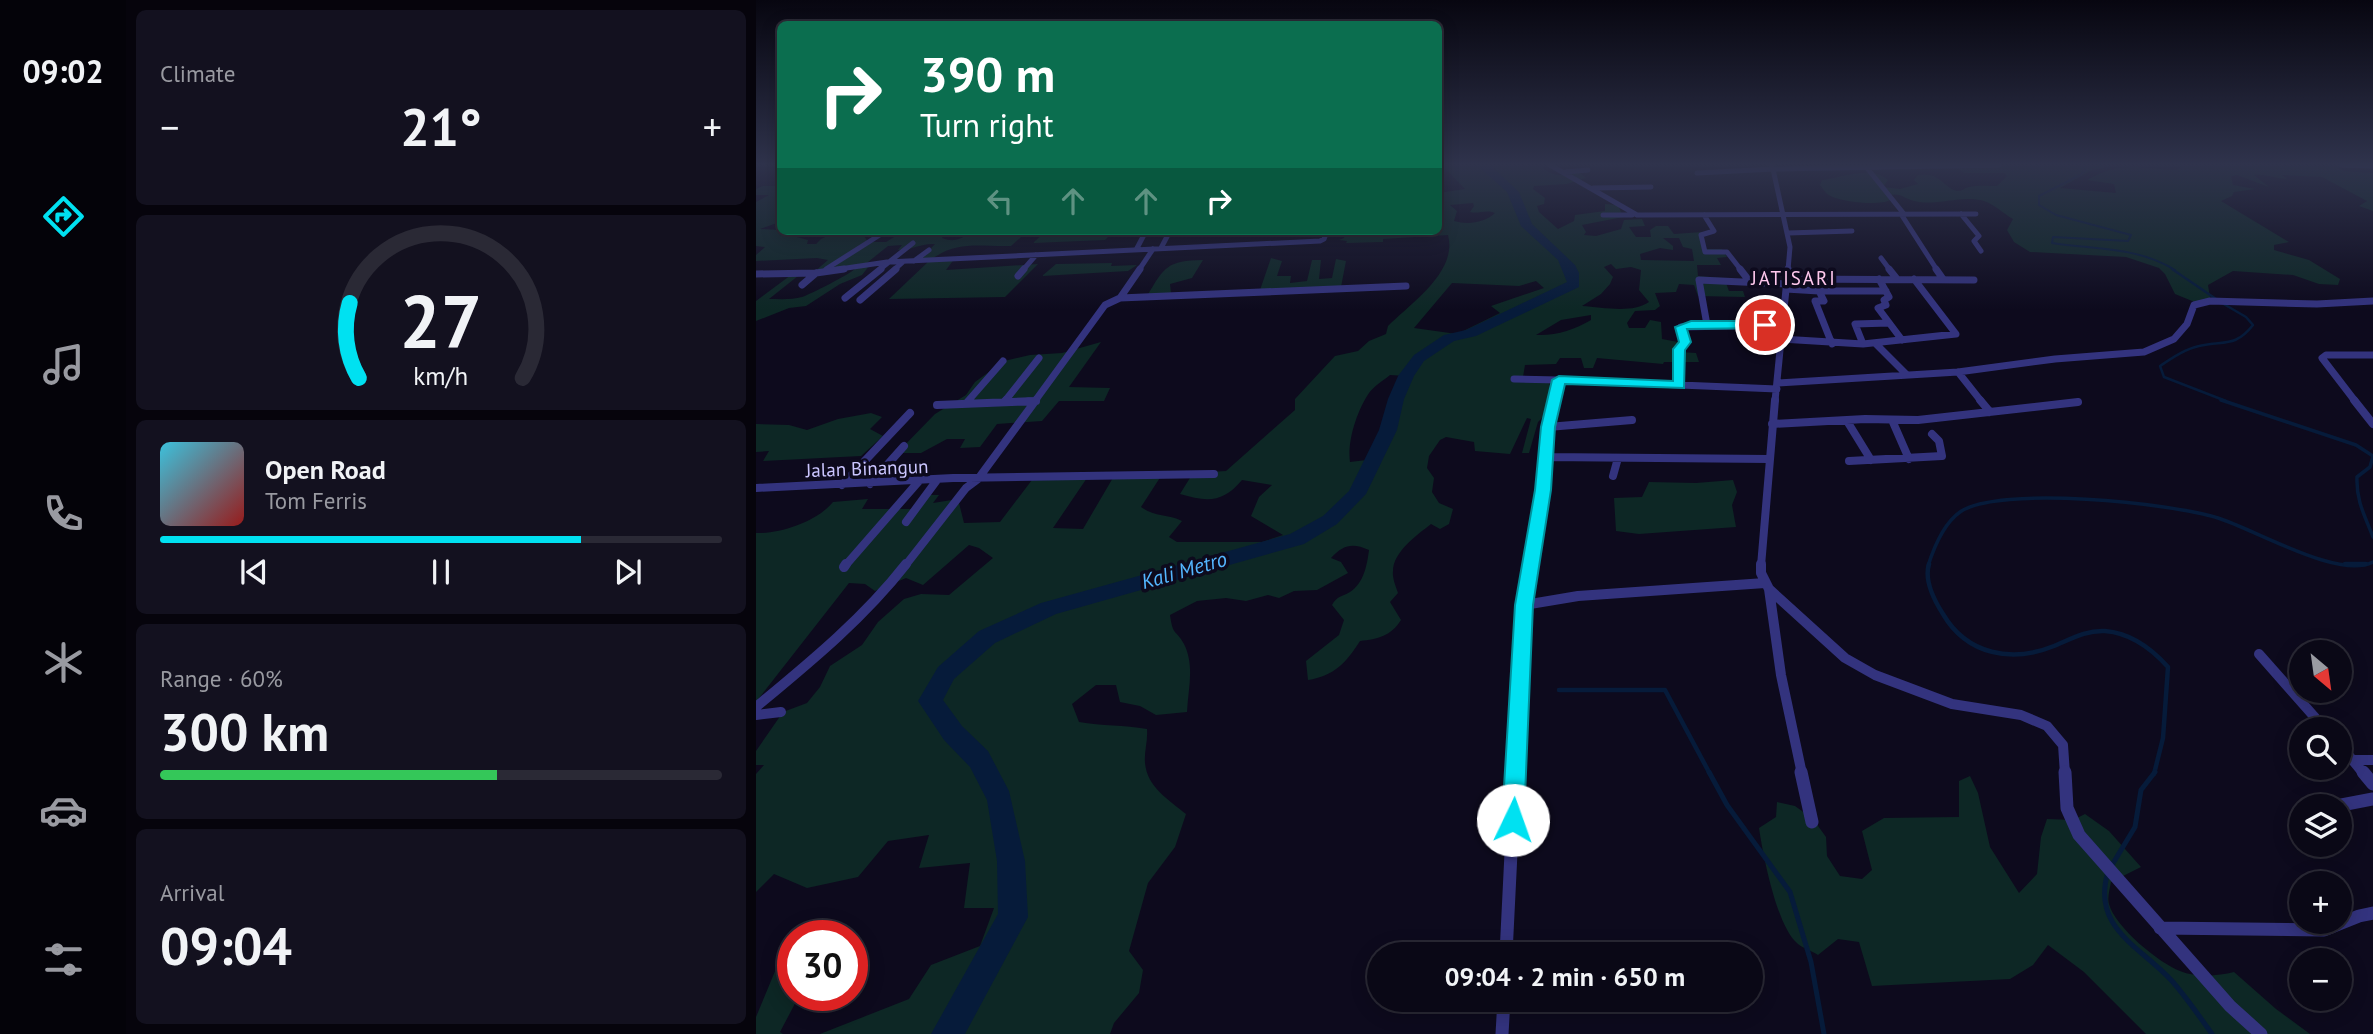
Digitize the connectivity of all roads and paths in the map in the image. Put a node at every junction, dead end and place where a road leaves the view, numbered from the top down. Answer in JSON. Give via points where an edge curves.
{"nodes":[{"id":1,"x":1631,"y":213,"type":"edge"},
{"id":2,"x":1902,"y":214,"type":"junction"},
{"id":3,"x":1976,"y":214,"type":"dead end"},
{"id":4,"x":1602,"y":215,"type":"dead end"},
{"id":5,"x":1634,"y":215,"type":"junction"},
{"id":6,"x":1706,"y":215,"type":"junction"},
{"id":7,"x":1786,"y":215,"type":"junction"},
{"id":8,"x":1961,"y":215,"type":"junction"},
{"id":9,"x":1852,"y":231,"type":"dead end"},
{"id":10,"x":1788,"y":233,"type":"junction"},
{"id":11,"x":880,"y":235,"type":"edge"},
{"id":12,"x":1144,"y":235,"type":"edge"},
{"id":13,"x":1168,"y":235,"type":"edge"},
{"id":14,"x":1326,"y":235,"type":"edge"},
{"id":15,"x":913,"y":243,"type":"dead end"},
{"id":16,"x":1161,"y":248,"type":"junction"},
{"id":17,"x":1153,"y":249,"type":"junction"},
{"id":18,"x":929,"y":250,"type":"dead end"},
{"id":19,"x":1136,"y":250,"type":"junction"},
{"id":20,"x":1981,"y":251,"type":"dead end"},
{"id":21,"x":1036,"y":255,"type":"junction"},
{"id":22,"x":1881,"y":258,"type":"dead end"},
{"id":23,"x":887,"y":262,"type":"junction"},
{"id":24,"x":903,"y":262,"type":"junction"},
{"id":25,"x":913,"y":262,"type":"junction"},
{"id":26,"x":819,"y":273,"type":"junction"},
{"id":27,"x":756,"y":274,"type":"edge"},
{"id":28,"x":768,"y":274,"type":"junction"},
{"id":29,"x":1018,"y":276,"type":"dead end"},
{"id":30,"x":1880,"y":279,"type":"junction"},
{"id":31,"x":1896,"y":279,"type":"junction"},
{"id":32,"x":1914,"y":279,"type":"junction"},
{"id":33,"x":1943,"y":279,"type":"junction"},
{"id":34,"x":1974,"y":279,"type":"dead end"},
{"id":35,"x":756,"y":282,"type":"edge"},
{"id":36,"x":1753,"y":282,"type":"junction"},
{"id":37,"x":1787,"y":284,"type":"junction"},
{"id":38,"x":802,"y":285,"type":"dead end"},
{"id":39,"x":1406,"y":286,"type":"dead end"},
{"id":40,"x":1819,"y":291,"type":"junction"},
{"id":41,"x":1886,"y":291,"type":"junction"},
{"id":42,"x":845,"y":298,"type":"dead end"},
{"id":43,"x":1120,"y":298,"type":"junction"},
{"id":44,"x":860,"y":300,"type":"dead end"},
{"id":45,"x":2373,"y":301,"type":"edge"},
{"id":46,"x":1889,"y":323,"type":"junction"},
{"id":47,"x":1707,"y":325,"type":"junction"},
{"id":48,"x":1773,"y":325,"type":"junction"},
{"id":49,"x":1781,"y":339,"type":"junction"},
{"id":50,"x":1902,"y":340,"type":"junction"},
{"id":51,"x":1875,"y":343,"type":"junction"},
{"id":52,"x":1832,"y":344,"type":"junction"},
{"id":53,"x":1863,"y":344,"type":"junction"},
{"id":54,"x":2373,"y":355,"type":"edge"},
{"id":55,"x":1039,"y":358,"type":"dead end"},
{"id":56,"x":1003,"y":361,"type":"dead end"},
{"id":57,"x":1958,"y":372,"type":"junction"},
{"id":58,"x":1907,"y":375,"type":"junction"},
{"id":59,"x":1514,"y":379,"type":"dead end"},
{"id":60,"x":1559,"y":380,"type":"junction"},
{"id":61,"x":1679,"y":385,"type":"junction"},
{"id":62,"x":1778,"y":386,"type":"junction"},
{"id":63,"x":1036,"y":401,"type":"junction"},
{"id":64,"x":1004,"y":402,"type":"junction"},
{"id":65,"x":2078,"y":402,"type":"dead end"},
{"id":66,"x":967,"y":403,"type":"junction"},
{"id":67,"x":937,"y":405,"type":"dead end"},
{"id":68,"x":1990,"y":412,"type":"junction"},
{"id":69,"x":910,"y":413,"type":"dead end"},
{"id":70,"x":1632,"y":420,"type":"dead end"},
{"id":71,"x":1892,"y":420,"type":"junction"},
{"id":72,"x":1847,"y":421,"type":"junction"},
{"id":73,"x":1772,"y":424,"type":"junction"},
{"id":74,"x":2373,"y":424,"type":"edge"},
{"id":75,"x":1548,"y":427,"type":"junction"},
{"id":76,"x":1933,"y":434,"type":"dead end"},
{"id":77,"x":904,"y":446,"type":"dead end"},
{"id":78,"x":1546,"y":457,"type":"junction"},
{"id":79,"x":1618,"y":458,"type":"junction"},
{"id":80,"x":1909,"y":458,"type":"junction"},
{"id":81,"x":1769,"y":459,"type":"junction"},
{"id":82,"x":1871,"y":460,"type":"junction"},
{"id":83,"x":1849,"y":461,"type":"dead end"},
{"id":84,"x":1214,"y":474,"type":"dead end"},
{"id":85,"x":1613,"y":476,"type":"dead end"},
{"id":86,"x":978,"y":479,"type":"junction"},
{"id":87,"x":919,"y":481,"type":"junction"},
{"id":88,"x":937,"y":481,"type":"junction"},
{"id":89,"x":870,"y":484,"type":"junction"},
{"id":90,"x":842,"y":485,"type":"junction"},
{"id":91,"x":760,"y":488,"type":"edge"},
{"id":92,"x":756,"y":496,"type":"edge"},
{"id":93,"x":906,"y":522,"type":"dead end"},
{"id":94,"x":844,"y":567,"type":"dead end"},
{"id":95,"x":1767,"y":586,"type":"junction"},
{"id":96,"x":1524,"y":605,"type":"junction"},
{"id":97,"x":2259,"y":654,"type":"dead end"},
{"id":98,"x":756,"y":707,"type":"edge"},
{"id":99,"x":781,"y":712,"type":"dead end"},
{"id":100,"x":756,"y":715,"type":"edge"},
{"id":101,"x":2315,"y":717,"type":"edge"},
{"id":102,"x":2353,"y":760,"type":"joint"},
{"id":103,"x":2373,"y":760,"type":"edge"},
{"id":104,"x":2373,"y":784,"type":"edge"},
{"id":105,"x":2373,"y":799,"type":"edge"},
{"id":106,"x":2352,"y":803,"type":"edge"},
{"id":107,"x":1812,"y":821,"type":"dead end"},
{"id":108,"x":2373,"y":913,"type":"edge"},
{"id":109,"x":2160,"y":928,"type":"junction"},
{"id":110,"x":1507,"y":942,"type":"edge"},
{"id":111,"x":1503,"y":1012,"type":"edge"},
{"id":112,"x":1502,"y":1034,"type":"edge"},
{"id":113,"x":2261,"y":1034,"type":"edge"}],
"edges":[{"from":1,"to":5,"type":"street"},
{"from":2,"to":7,"type":"street"},
{"from":2,"to":8,"type":"street"},
{"from":2,"to":33,"type":"street"},
{"from":3,"to":8,"type":"street"},
{"from":4,"to":5,"type":"street"},
{"from":5,"to":6,"type":"street"},
{"from":6,"to":7,"type":"street"},
{"from":6,"to":36,"type":"street","via":[[1714,231],[1701,235],[1705,252],[1727,252]]},
{"from":7,"to":10,"type":"street"},
{"from":8,"to":20,"type":"street","via":[[1979,236],[1974,240]]},
{"from":9,"to":10,"type":"street"},
{"from":10,"to":37,"type":"street"},
{"from":11,"to":26,"type":"street"},
{"from":12,"to":19,"type":"street"},
{"from":13,"to":16,"type":"street"},
{"from":14,"to":16,"type":"street","via":[[1320,241]]},
{"from":15,"to":23,"type":"street"},
{"from":16,"to":17,"type":"street"},
{"from":17,"to":19,"type":"street"},
{"from":17,"to":43,"type":"street"},
{"from":18,"to":25,"type":"street"},
{"from":19,"to":21,"type":"street"},
{"from":21,"to":25,"type":"street"},
{"from":21,"to":29,"type":"street"},
{"from":22,"to":31,"type":"street"},
{"from":23,"to":24,"type":"street"},
{"from":23,"to":26,"type":"street"},
{"from":23,"to":42,"type":"street"},
{"from":24,"to":25,"type":"street"},
{"from":24,"to":44,"type":"street"},
{"from":26,"to":28,"type":"street"},
{"from":26,"to":38,"type":"street"},
{"from":27,"to":28,"type":"street"},
{"from":28,"to":35,"type":"street"},
{"from":30,"to":31,"type":"street"},
{"from":30,"to":37,"type":"street"},
{"from":30,"to":41,"type":"street"},
{"from":31,"to":32,"type":"street"},
{"from":32,"to":33,"type":"street"},
{"from":32,"to":50,"type":"street","via":[[1957,333]]},
{"from":33,"to":34,"type":"street"},
{"from":36,"to":37,"type":"street"},
{"from":36,"to":47,"type":"street","via":[[1699,280]]},
{"from":37,"to":40,"type":"street"},
{"from":37,"to":48,"type":"street","via":[[1785,315]]},
{"from":39,"to":43,"type":"street"},
{"from":40,"to":41,"type":"street"},
{"from":40,"to":52,"type":"street","via":[[1824,301],[1815,302]]},
{"from":41,"to":46,"type":"street","via":[[1886,304],[1877,307]]},
{"from":43,"to":63,"type":"street","via":[[1105,305]]},
{"from":45,"to":57,"type":"street","via":[[2219,300],[2194,305],[2187,324],[2174,339],[2144,352]]},
{"from":46,"to":50,"type":"street"},
{"from":46,"to":53,"type":"street","via":[[1855,324]]},
{"from":47,"to":48,"type":"street"},
{"from":47,"to":61,"type":"street","via":[[1681,327],[1685,342],[1679,349]]},
{"from":48,"to":49,"type":"street"},
{"from":49,"to":52,"type":"street"},
{"from":49,"to":62,"type":"street"},
{"from":50,"to":51,"type":"street"},
{"from":51,"to":53,"type":"street"},
{"from":51,"to":58,"type":"street"},
{"from":52,"to":53,"type":"street"},
{"from":54,"to":74,"type":"street","via":[[2322,358]]},
{"from":55,"to":64,"type":"street"},
{"from":56,"to":66,"type":"street"},
{"from":57,"to":58,"type":"street"},
{"from":57,"to":68,"type":"street"},
{"from":58,"to":62,"type":"street"},
{"from":59,"to":60,"type":"street"},
{"from":60,"to":61,"type":"street"},
{"from":60,"to":75,"type":"street"},
{"from":61,"to":62,"type":"street"},
{"from":62,"to":73,"type":"street"},
{"from":63,"to":64,"type":"street"},
{"from":63,"to":86,"type":"street"},
{"from":64,"to":66,"type":"street"},
{"from":65,"to":68,"type":"street"},
{"from":66,"to":67,"type":"street"},
{"from":68,"to":71,"type":"street"},
{"from":69,"to":90,"type":"street"},
{"from":70,"to":75,"type":"street"},
{"from":71,"to":72,"type":"street"},
{"from":71,"to":80,"type":"street"},
{"from":72,"to":73,"type":"street"},
{"from":72,"to":82,"type":"street"},
{"from":73,"to":81,"type":"street"},
{"from":75,"to":78,"type":"street"},
{"from":76,"to":80,"type":"street","via":[[1942,456]]},
{"from":77,"to":89,"type":"street"},
{"from":78,"to":79,"type":"street"},
{"from":78,"to":96,"type":"street"},
{"from":79,"to":81,"type":"street"},
{"from":79,"to":85,"type":"street"},
{"from":80,"to":82,"type":"street"},
{"from":81,"to":95,"type":"street","via":[[1761,552],[1761,573]]},
{"from":82,"to":83,"type":"street"},
{"from":84,"to":86,"type":"street"},
{"from":86,"to":88,"type":"street","name":"Jalan Binangun"},
{"from":86,"to":98,"type":"street","via":[[885,591],[816,658]]},
{"from":87,"to":88,"type":"street","name":"Jalan Binangun"},
{"from":87,"to":89,"type":"street","name":"Jalan Binangun"},
{"from":87,"to":94,"type":"street"},
{"from":88,"to":93,"type":"street"},
{"from":89,"to":90,"type":"street","name":"Jalan Binangun"},
{"from":90,"to":91,"type":"street","name":"Jalan Binangun"},
{"from":91,"to":92,"type":"street"},
{"from":95,"to":96,"type":"street","via":[[1578,596]]},
{"from":95,"to":107,"type":"street"},
{"from":95,"to":109,"type":"street","via":[[1845,658],[1875,675],[1938,700],[2021,715],[2048,726],[2063,746],[2067,807],[2079,835]]},
{"from":96,"to":110,"type":"street"},
{"from":97,"to":101,"type":"street"},
{"from":99,"to":100,"type":"street"},
{"from":102,"to":103,"type":"street"},
{"from":102,"to":104,"type":"street"},
{"from":105,"to":106,"type":"street"},
{"from":108,"to":109,"type":"street","via":[[2355,915],[2323,930]]},
{"from":109,"to":113,"type":"street"},
{"from":111,"to":112,"type":"street"}]}
